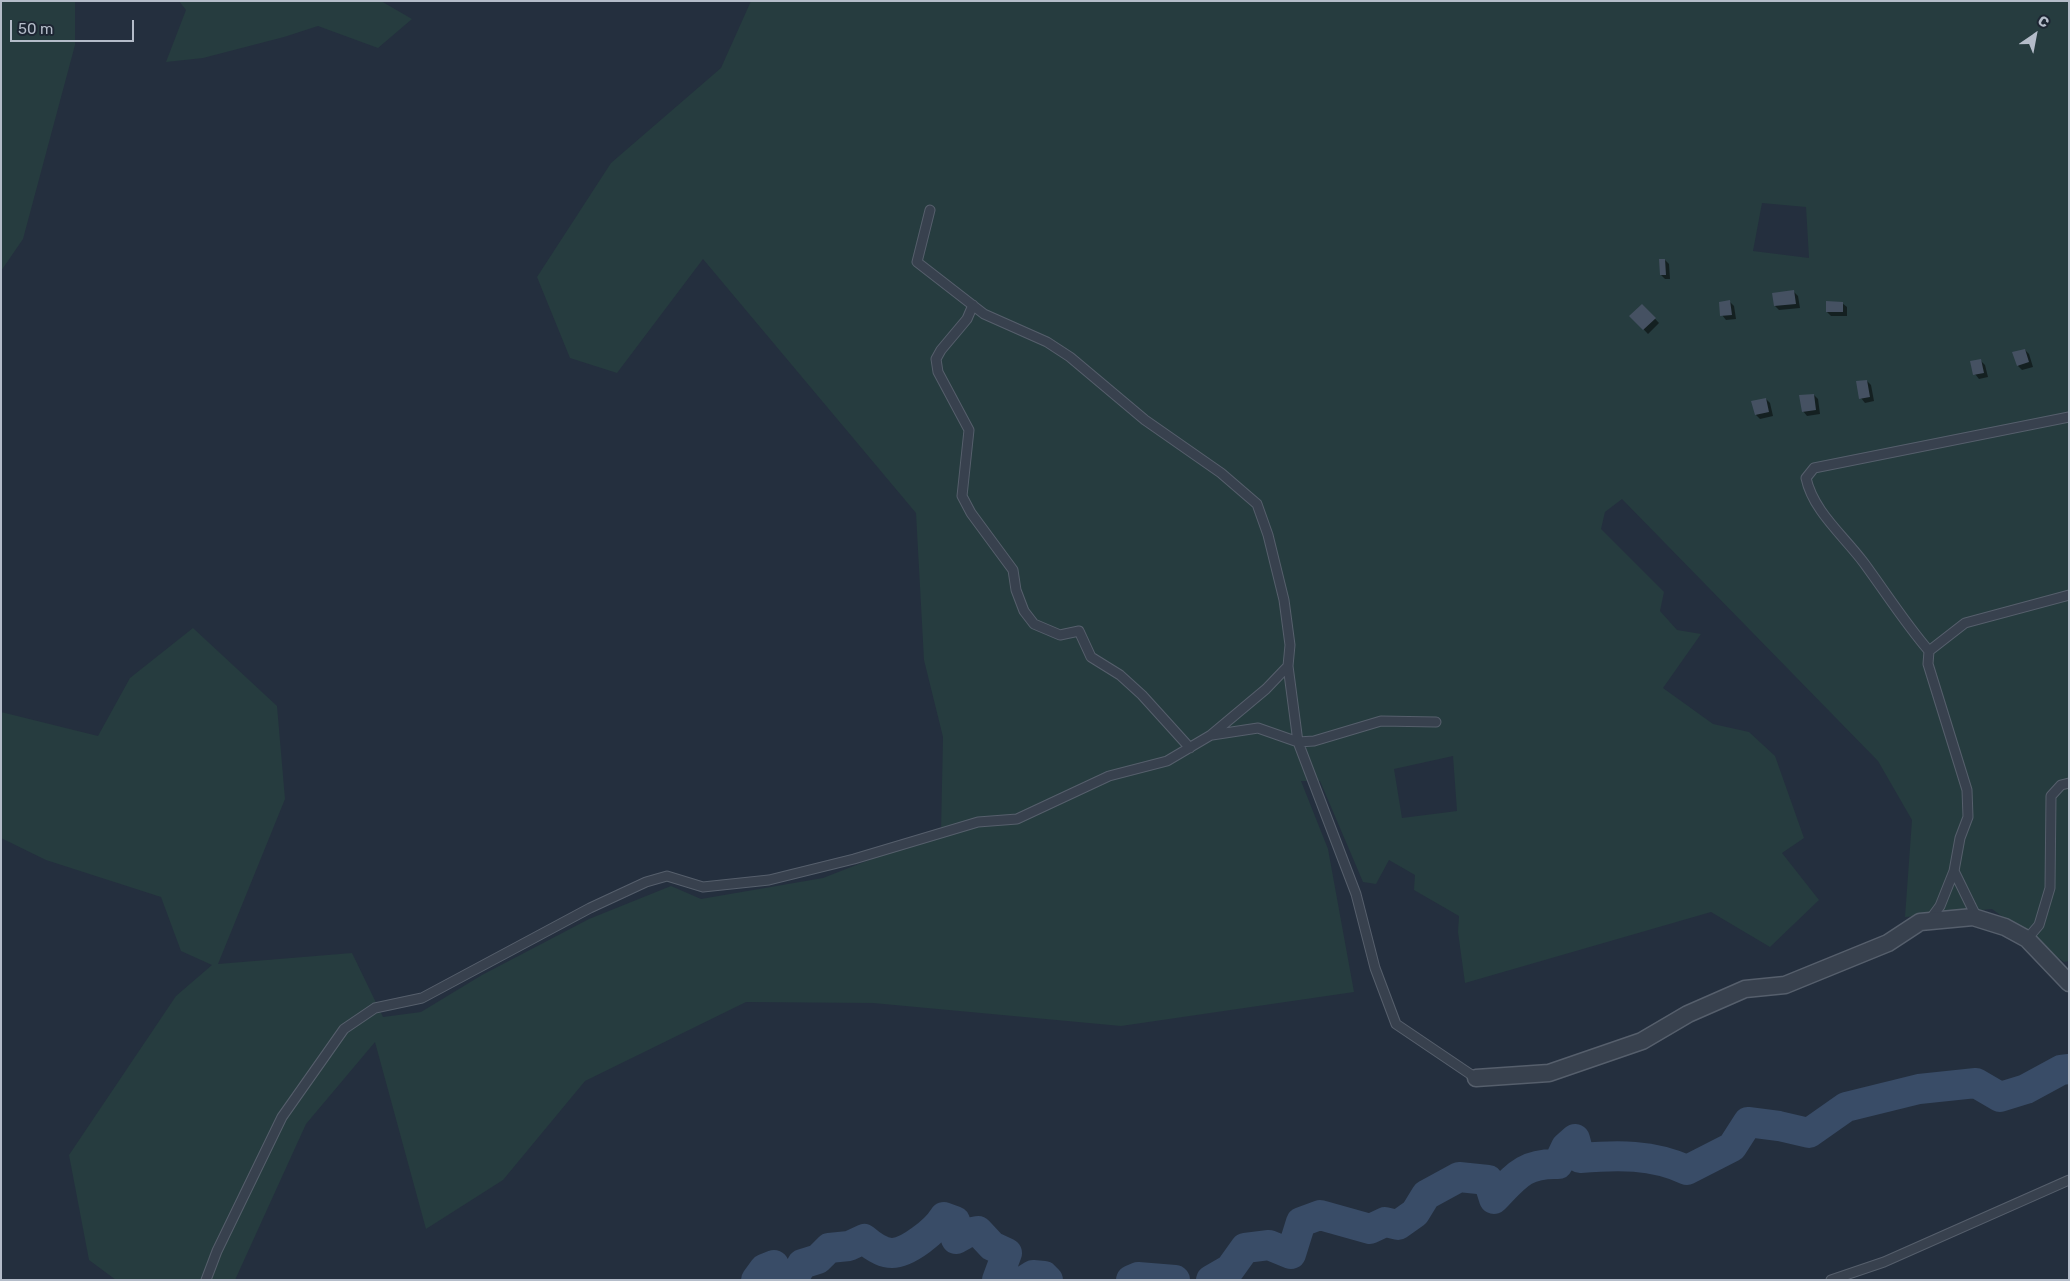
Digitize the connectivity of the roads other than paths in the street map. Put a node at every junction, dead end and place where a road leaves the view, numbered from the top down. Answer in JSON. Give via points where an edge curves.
{"nodes":[{"id":1,"x":930,"y":210,"type":"dead end"},
{"id":2,"x":973,"y":305,"type":"junction"},
{"id":3,"x":2069,"y":417,"type":"edge"},
{"id":4,"x":2069,"y":595,"type":"edge"},
{"id":5,"x":1928,"y":651,"type":"junction"},
{"id":6,"x":1288,"y":666,"type":"junction"},
{"id":7,"x":1436,"y":722,"type":"dead end"},
{"id":8,"x":1211,"y":735,"type":"junction"},
{"id":9,"x":1298,"y":742,"type":"junction"},
{"id":10,"x":1190,"y":748,"type":"junction"},
{"id":11,"x":2069,"y":783,"type":"edge"},
{"id":12,"x":1954,"y":871,"type":"junction"},
{"id":13,"x":1977,"y":918,"type":"junction"},
{"id":14,"x":1929,"y":921,"type":"junction"},
{"id":15,"x":2027,"y":939,"type":"junction"},
{"id":16,"x":2069,"y":983,"type":"edge"},
{"id":17,"x":1476,"y":1078,"type":"joint"},
{"id":18,"x":2069,"y":1180,"type":"edge"},
{"id":19,"x":206,"y":1280,"type":"edge"},
{"id":20,"x":1832,"y":1280,"type":"edge"}],
"edges":[{"from":1,"to":2,"type":"lane","via":[[917,262]]},
{"from":2,"to":6,"type":"lane","via":[[984,314],[1047,342],[1070,357],[1145,420],[1221,473],[1257,504],[1284,600],[1290,645]]},
{"from":2,"to":10,"type":"lane","via":[[967,320],[936,359],[938,372],[969,430],[962,496],[1013,570],[1024,611],[1034,624],[1060,635],[1079,632],[1091,657],[1120,675],[1142,695]]},
{"from":3,"to":5,"type":"lane","via":[[1814,468],[1806,478],[1810,495]]},
{"from":4,"to":5,"type":"lane","via":[[1965,623]]},
{"from":5,"to":12,"type":"lane","via":[[1928,664],[1968,790],[1968,817]]},
{"from":6,"to":8,"type":"lane"},
{"from":6,"to":9,"type":"lane"},
{"from":7,"to":9,"type":"lane","via":[[1381,721],[1314,741]]},
{"from":8,"to":9,"type":"lane","via":[[1258,728]]},
{"from":8,"to":10,"type":"lane"},
{"from":9,"to":17,"type":"lane","via":[[1356,894],[1375,968],[1396,1024]]},
{"from":10,"to":19,"type":"lane","via":[[1167,762],[1109,776],[1017,819],[978,822],[795,875],[703,887],[667,876],[646,882],[590,908],[422,998],[375,1008],[344,1029],[282,1117]]},
{"from":11,"to":15,"type":"lane","via":[[2061,785],[2051,796],[2050,888],[2039,925]]},
{"from":12,"to":13,"type":"lane"},
{"from":12,"to":14,"type":"lane","via":[[1940,906]]},
{"from":13,"to":14,"type":"street"},
{"from":13,"to":15,"type":"street","via":[[2005,927]]},
{"from":14,"to":17,"type":"street","via":[[1920,922],[1888,943],[1785,985],[1745,989],[1688,1014],[1642,1041],[1605,1054],[1549,1073]]},
{"from":15,"to":16,"type":"street"},
{"from":18,"to":20,"type":"lane","via":[[1884,1262]]}]}
